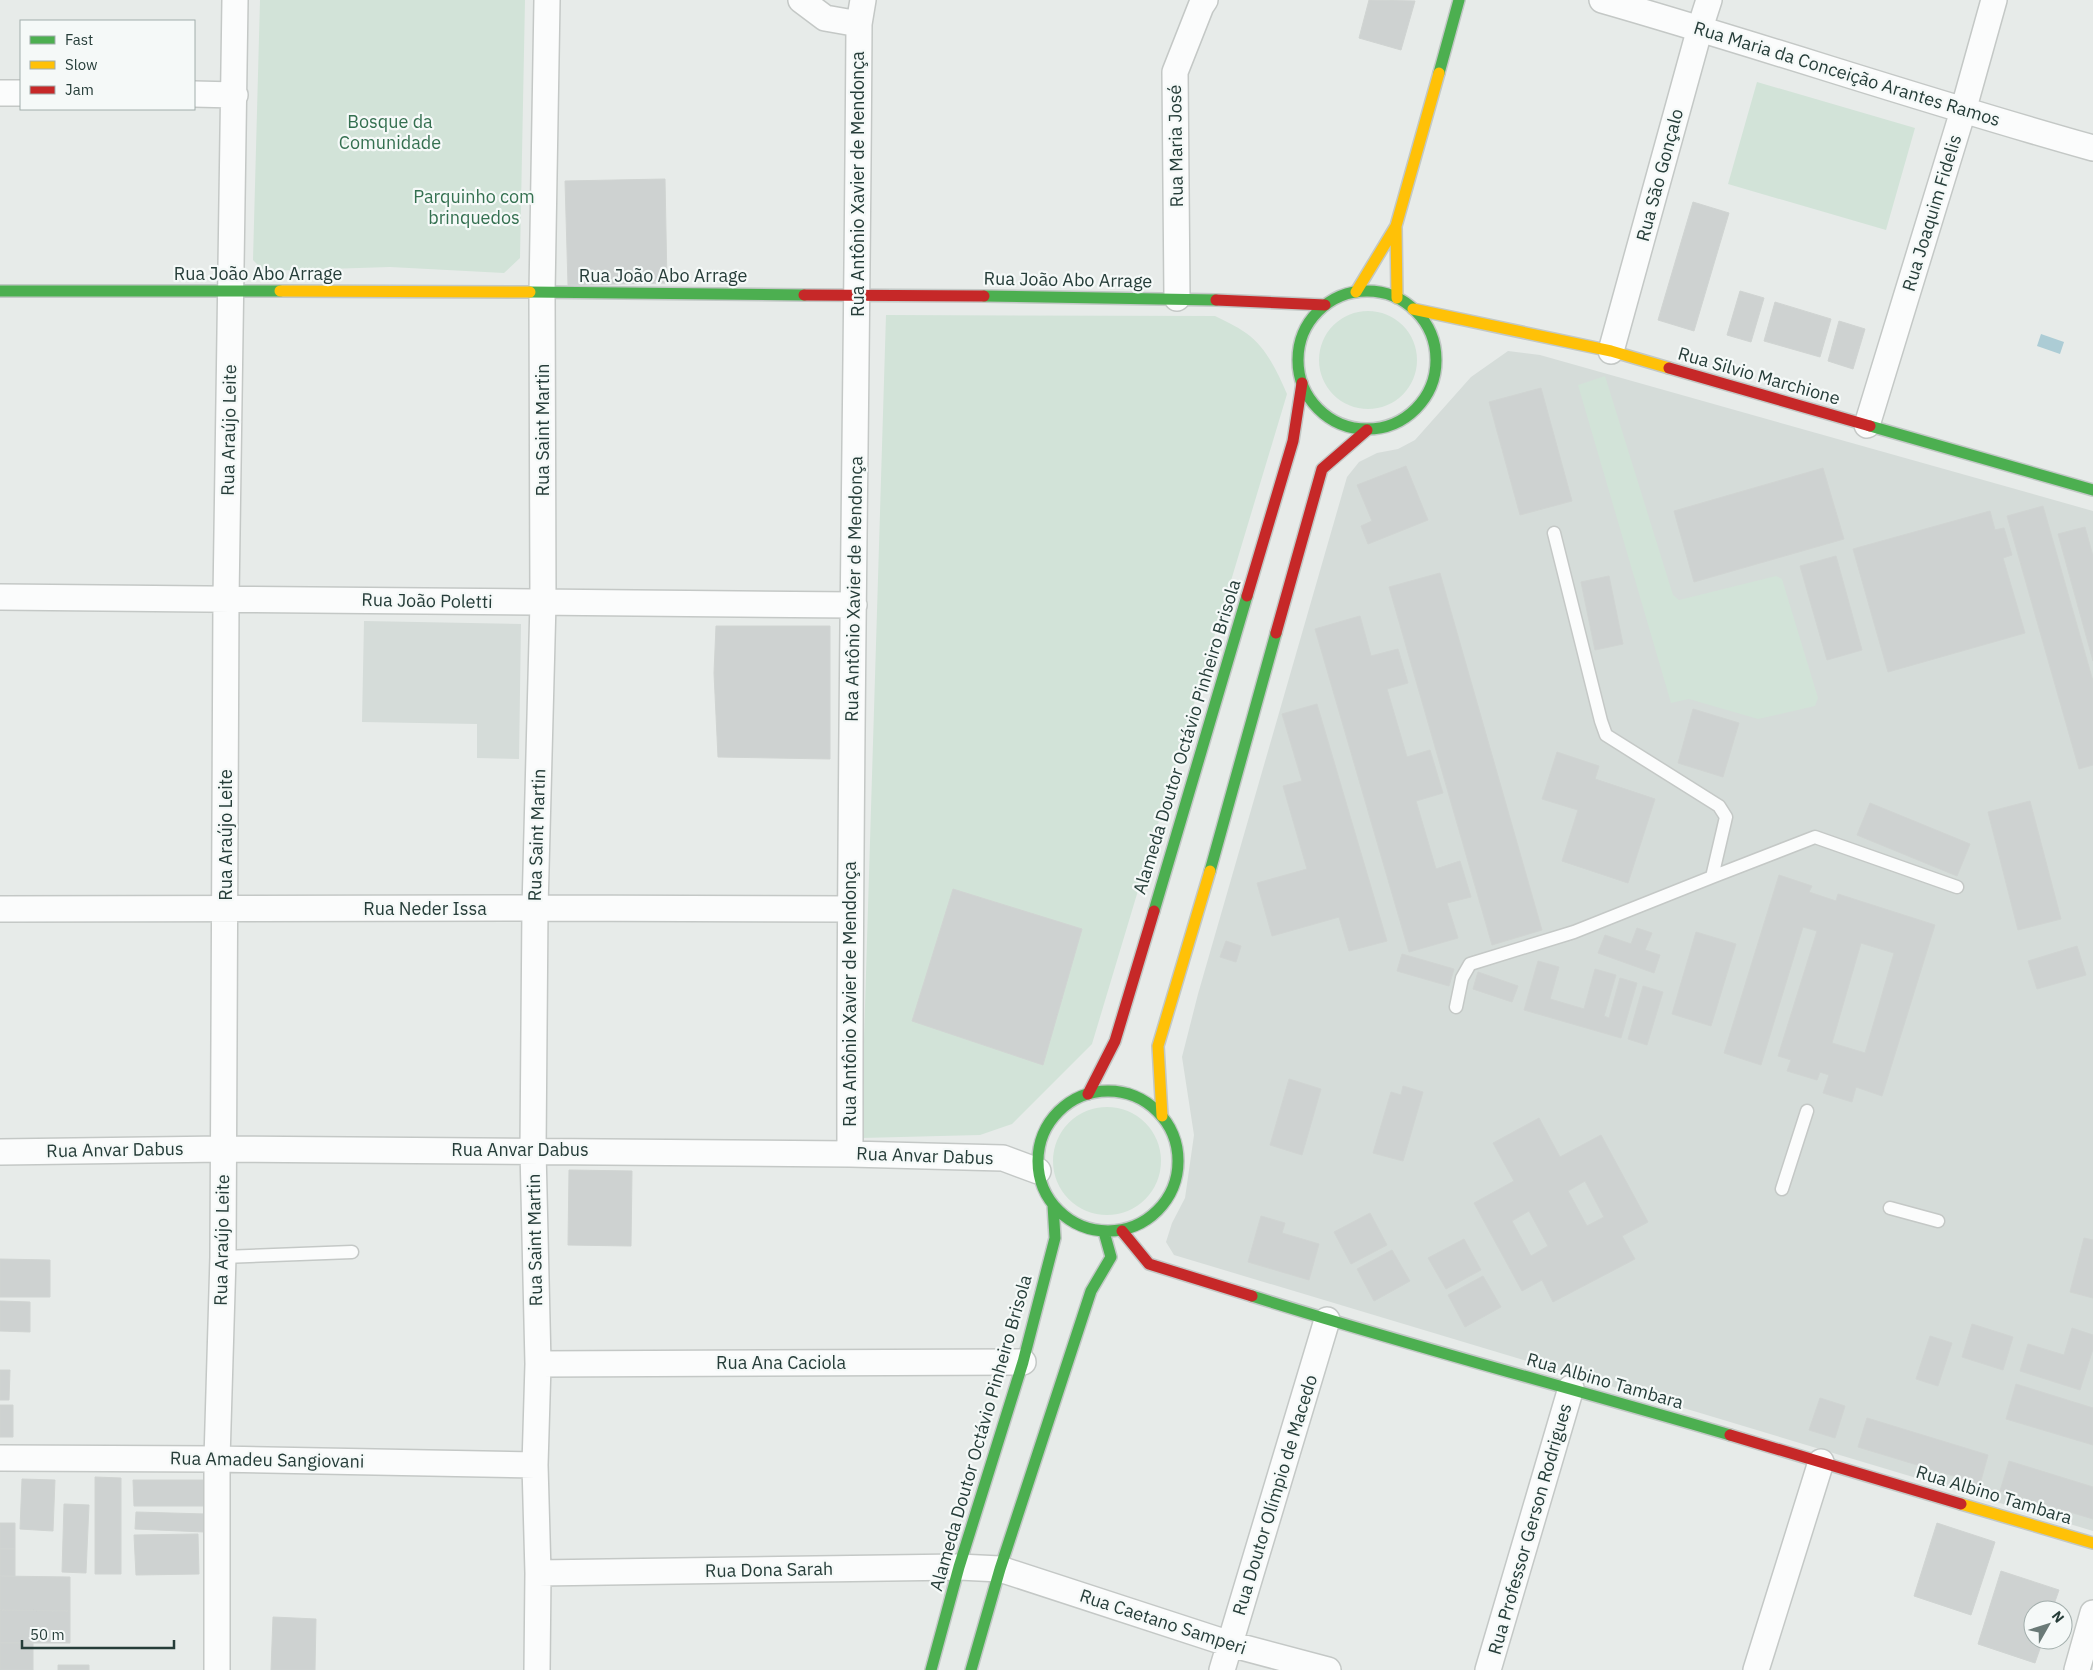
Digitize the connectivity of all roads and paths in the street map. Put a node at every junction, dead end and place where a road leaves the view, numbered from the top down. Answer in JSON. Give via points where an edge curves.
{"nodes":[{"id":1,"x":235,"y":0,"type":"edge"},
{"id":2,"x":547,"y":0,"type":"edge"},
{"id":3,"x":801,"y":0,"type":"edge"},
{"id":4,"x":1205,"y":0,"type":"edge"},
{"id":5,"x":1459,"y":0,"type":"edge"},
{"id":6,"x":1602,"y":0,"type":"edge"},
{"id":7,"x":1709,"y":0,"type":"edge"},
{"id":8,"x":1994,"y":0,"type":"edge"},
{"id":9,"x":861,"y":12,"type":"edge"},
{"id":10,"x":1700,"y":28,"type":"junction"},
{"id":11,"x":0,"y":92,"type":"edge"},
{"id":12,"x":20,"y":93,"type":"edge"},
{"id":13,"x":195,"y":94,"type":"edge"},
{"id":14,"x":235,"y":95,"type":"junction"},
{"id":15,"x":1963,"y":111,"type":"junction"},
{"id":16,"x":2093,"y":148,"type":"edge"},
{"id":17,"x":1396,"y":226,"type":"junction"},
{"id":18,"x":0,"y":291,"type":"edge"},
{"id":19,"x":232,"y":292,"type":"junction"},
{"id":20,"x":1356,"y":292,"type":"junction"},
{"id":21,"x":542,"y":293,"type":"junction"},
{"id":22,"x":858,"y":295,"type":"junction"},
{"id":23,"x":1177,"y":298,"type":"junction"},
{"id":24,"x":1397,"y":298,"type":"junction"},
{"id":25,"x":1325,"y":305,"type":"junction"},
{"id":26,"x":1413,"y":309,"type":"junction"},
{"id":27,"x":1611,"y":351,"type":"junction"},
{"id":28,"x":1302,"y":384,"type":"junction"},
{"id":29,"x":1867,"y":425,"type":"junction"},
{"id":30,"x":1368,"y":430,"type":"junction"},
{"id":31,"x":2093,"y":490,"type":"edge"},
{"id":32,"x":1554,"y":533,"type":"dead end"},
{"id":33,"x":0,"y":597,"type":"edge"},
{"id":34,"x":226,"y":599,"type":"junction"},
{"id":35,"x":543,"y":602,"type":"junction"},
{"id":36,"x":854,"y":605,"type":"junction"},
{"id":37,"x":1712,"y":877,"type":"junction"},
{"id":38,"x":1957,"y":888,"type":"dead end"},
{"id":39,"x":535,"y":908,"type":"junction"},
{"id":40,"x":850,"y":909,"type":"junction"},
{"id":41,"x":0,"y":910,"type":"edge"},
{"id":42,"x":226,"y":910,"type":"junction"},
{"id":43,"x":1456,"y":1007,"type":"dead end"},
{"id":44,"x":1088,"y":1094,"type":"junction"},
{"id":45,"x":1807,"y":1111,"type":"dead end"},
{"id":46,"x":1162,"y":1116,"type":"junction"},
{"id":47,"x":223,"y":1149,"type":"junction"},
{"id":48,"x":533,"y":1150,"type":"junction"},
{"id":49,"x":0,"y":1152,"type":"edge"},
{"id":50,"x":850,"y":1154,"type":"junction"},
{"id":51,"x":1038,"y":1171,"type":"junction"},
{"id":52,"x":1782,"y":1189,"type":"dead end"},
{"id":53,"x":1053,"y":1205,"type":"junction"},
{"id":54,"x":1890,"y":1208,"type":"dead end"},
{"id":55,"x":1938,"y":1220,"type":"dead end"},
{"id":56,"x":1122,"y":1231,"type":"junction"},
{"id":57,"x":1104,"y":1232,"type":"junction"},
{"id":58,"x":352,"y":1252,"type":"dead end"},
{"id":59,"x":223,"y":1257,"type":"junction"},
{"id":60,"x":1327,"y":1320,"type":"junction"},
{"id":61,"x":1023,"y":1362,"type":"junction"},
{"id":62,"x":538,"y":1364,"type":"junction"},
{"id":63,"x":1571,"y":1388,"type":"junction"},
{"id":64,"x":0,"y":1458,"type":"edge"},
{"id":65,"x":217,"y":1459,"type":"junction"},
{"id":66,"x":1821,"y":1462,"type":"junction"},
{"id":67,"x":535,"y":1465,"type":"junction"},
{"id":68,"x":2093,"y":1543,"type":"edge"},
{"id":69,"x":959,"y":1566,"type":"junction"},
{"id":70,"x":1000,"y":1569,"type":"junction"},
{"id":71,"x":538,"y":1573,"type":"junction"},
{"id":72,"x":2093,"y":1613,"type":"edge"},
{"id":73,"x":1230,"y":1644,"type":"junction"},
{"id":74,"x":217,"y":1670,"type":"edge"},
{"id":75,"x":537,"y":1670,"type":"edge"},
{"id":76,"x":930,"y":1670,"type":"edge"},
{"id":77,"x":971,"y":1670,"type":"edge"},
{"id":78,"x":1222,"y":1670,"type":"edge"},
{"id":79,"x":1328,"y":1670,"type":"edge"},
{"id":80,"x":1488,"y":1670,"type":"edge"},
{"id":81,"x":1756,"y":1670,"type":"edge"},
{"id":82,"x":2077,"y":1670,"type":"edge"}],
"edges":[{"from":1,"to":14,"type":"street","name":"Rua Araújo Leite"},
{"from":2,"to":21,"type":"street","name":"Rua Saint Martin"},
{"from":3,"to":9,"type":"street","via":[[826,18]]},
{"from":4,"to":23,"type":"street","name":"Rua Maria José","via":[[1175,72]]},
{"from":5,"to":17,"type":"street"},
{"from":6,"to":10,"type":"street","name":"Rua Maria da Conceição Arantes Ramos"},
{"from":7,"to":10,"type":"street","name":"Rua São Gonçalo"},
{"from":8,"to":15,"type":"street","name":"Rua Joaquim Fidelis"},
{"from":9,"to":22,"type":"street","name":"Rua Antônio Xavier de Mendonça"},
{"from":10,"to":15,"type":"street","name":"Rua Maria da Conceição Arantes Ramos"},
{"from":10,"to":27,"type":"street","name":"Rua São Gonçalo"},
{"from":11,"to":12,"type":"street"},
{"from":13,"to":14,"type":"street"},
{"from":14,"to":19,"type":"street","name":"Rua Araújo Leite"},
{"from":15,"to":16,"type":"street","name":"Rua Maria da Conceição Arantes Ramos"},
{"from":15,"to":29,"type":"street","name":"Rua Joaquim Fidelis"},
{"from":17,"to":20,"type":"street"},
{"from":17,"to":24,"type":"street"},
{"from":18,"to":19,"type":"street","name":"Rua João Abo Arrage"},
{"from":19,"to":21,"type":"street","name":"Rua João Abo Arrage"},
{"from":19,"to":34,"type":"street","name":"Rua Araújo Leite"},
{"from":20,"to":24,"type":"street","name":"Alameda Doutor Octávio Pinheiro Brisola","via":[[1377,292]]},
{"from":20,"to":25,"type":"street","name":"Alameda Doutor Octávio Pinheiro Brisola"},
{"from":21,"to":22,"type":"street","name":"Rua João Abo Arrage"},
{"from":21,"to":35,"type":"street","name":"Rua Saint Martin"},
{"from":22,"to":23,"type":"street","name":"Rua João Abo Arrage"},
{"from":22,"to":36,"type":"street","name":"Rua Antônio Xavier de Mendonça"},
{"from":23,"to":25,"type":"street","name":"Rua João Abo Arrage"},
{"from":24,"to":26,"type":"street","name":"Alameda Doutor Octávio Pinheiro Brisola"},
{"from":25,"to":28,"type":"street","name":"Alameda Doutor Octávio Pinheiro Brisola","via":[[1310,320],[1301,340],[1298,362]]},
{"from":26,"to":27,"type":"street","name":"Rua Silvio Marchione"},
{"from":26,"to":30,"type":"street","name":"Alameda Doutor Octávio Pinheiro Brisola","via":[[1428,327],[1436,350],[1435,374],[1427,396],[1412,414],[1391,426]]},
{"from":27,"to":29,"type":"street","name":"Rua Silvio Marchione"},
{"from":28,"to":30,"type":"street","name":"Alameda Doutor Octávio Pinheiro Brisola","via":[[1312,402],[1327,417],[1346,426]]},
{"from":28,"to":44,"type":"street","name":"Alameda Doutor Octávio Pinheiro Brisola","via":[[1292,442],[1118,1032]]},
{"from":29,"to":31,"type":"street","name":"Rua Silvio Marchione"},
{"from":30,"to":46,"type":"street","name":"Alameda Doutor Octávio Pinheiro Brisola","via":[[1322,469],[1198,916],[1158,1046]]},
{"from":32,"to":37,"type":"lane","via":[[1606,735],[1719,806],[1726,817]]},
{"from":33,"to":34,"type":"street","name":"Rua João Poletti"},
{"from":34,"to":35,"type":"street","name":"Rua João Poletti"},
{"from":34,"to":42,"type":"street","name":"Rua Araújo Leite"},
{"from":35,"to":36,"type":"street","name":"Rua João Poletti"},
{"from":35,"to":39,"type":"street","name":"Rua Saint Martin"},
{"from":36,"to":40,"type":"street","name":"Rua Antônio Xavier de Mendonça"},
{"from":37,"to":38,"type":"lane","via":[[1815,837]]},
{"from":37,"to":43,"type":"lane","via":[[1574,932],[1470,964],[1462,978]]},
{"from":39,"to":40,"type":"street","name":"Rua Neder Issa"},
{"from":39,"to":42,"type":"street","name":"Rua Neder Issa"},
{"from":39,"to":48,"type":"street","name":"Rua Saint Martin"},
{"from":40,"to":50,"type":"street","name":"Rua Antônio Xavier de Mendonça"},
{"from":41,"to":42,"type":"street","name":"Rua Neder Issa"},
{"from":42,"to":47,"type":"street","name":"Rua Araújo Leite"},
{"from":44,"to":46,"type":"street","name":"Alameda Doutor Octávio Pinheiro Brisola","via":[[1102,1091],[1125,1093],[1145,1102]]},
{"from":44,"to":51,"type":"street","name":"Alameda Doutor Octávio Pinheiro Brisola","via":[[1068,1104],[1047,1126],[1038,1155]]},
{"from":45,"to":52,"type":"lane"},
{"from":46,"to":56,"type":"street","name":"Alameda Doutor Octávio Pinheiro Brisola","via":[[1174,1137],[1178,1161],[1175,1185],[1162,1206],[1144,1222]]},
{"from":47,"to":48,"type":"street","name":"Rua Anvar Dabus"},
{"from":47,"to":49,"type":"street","name":"Rua Anvar Dabus"},
{"from":47,"to":59,"type":"street","name":"Rua Araújo Leite"},
{"from":48,"to":50,"type":"street","name":"Rua Anvar Dabus"},
{"from":48,"to":62,"type":"street","name":"Rua Saint Martin"},
{"from":50,"to":51,"type":"street","name":"Rua Anvar Dabus","via":[[1003,1158]]},
{"from":51,"to":53,"type":"street","name":"Alameda Doutor Octávio Pinheiro Brisola"},
{"from":53,"to":57,"type":"street","name":"Alameda Doutor Octávio Pinheiro Brisola","via":[[1067,1219],[1085,1228]]},
{"from":53,"to":61,"type":"street","name":"Alameda Doutor Octávio Pinheiro Brisola","via":[[1055,1238]]},
{"from":54,"to":55,"type":"lane"},
{"from":56,"to":57,"type":"street","name":"Alameda Doutor Octávio Pinheiro Brisola"},
{"from":56,"to":60,"type":"street","name":"Rua Albino Tambara","via":[[1149,1264]]},
{"from":57,"to":70,"type":"street","via":[[1111,1257],[1090,1291]]},
{"from":58,"to":59,"type":"lane"},
{"from":59,"to":65,"type":"street","name":"Rua Araújo Leite"},
{"from":60,"to":63,"type":"street","name":"Rua Albino Tambara"},
{"from":60,"to":73,"type":"street","name":"Rua Doutor Olímpio de Macedo"},
{"from":61,"to":62,"type":"street","name":"Rua Ana Caciola"},
{"from":61,"to":69,"type":"street","name":"Alameda Doutor Octávio Pinheiro Brisola"},
{"from":62,"to":67,"type":"street","name":"Rua Saint Martin"},
{"from":63,"to":66,"type":"street","name":"Rua Albino Tambara"},
{"from":63,"to":80,"type":"street","name":"Rua Professor Gerson Rodrigues"},
{"from":64,"to":65,"type":"street","name":"Rua Amadeu Sangiovani"},
{"from":65,"to":67,"type":"street","name":"Rua Amadeu Sangiovani"},
{"from":65,"to":74,"type":"street","name":"Rua Araújo Leite"},
{"from":66,"to":68,"type":"street","name":"Rua Albino Tambara"},
{"from":66,"to":81,"type":"street"},
{"from":67,"to":71,"type":"street","name":"Rua Saint Martin"},
{"from":69,"to":70,"type":"street","name":"Rua Dona Sarah"},
{"from":69,"to":71,"type":"street","name":"Rua Dona Sarah"},
{"from":69,"to":76,"type":"street","name":"Alameda Doutor Octávio Pinheiro Brisola"},
{"from":70,"to":73,"type":"street","name":"Rua Caetano Samperi"},
{"from":70,"to":77,"type":"street"},
{"from":71,"to":75,"type":"street","name":"Rua Saint Martin"},
{"from":72,"to":82,"type":"street"},
{"from":73,"to":78,"type":"street","name":"Rua Doutor Olímpio de Macedo"},
{"from":73,"to":79,"type":"street","name":"Rua Caetano Samperi"}]}
